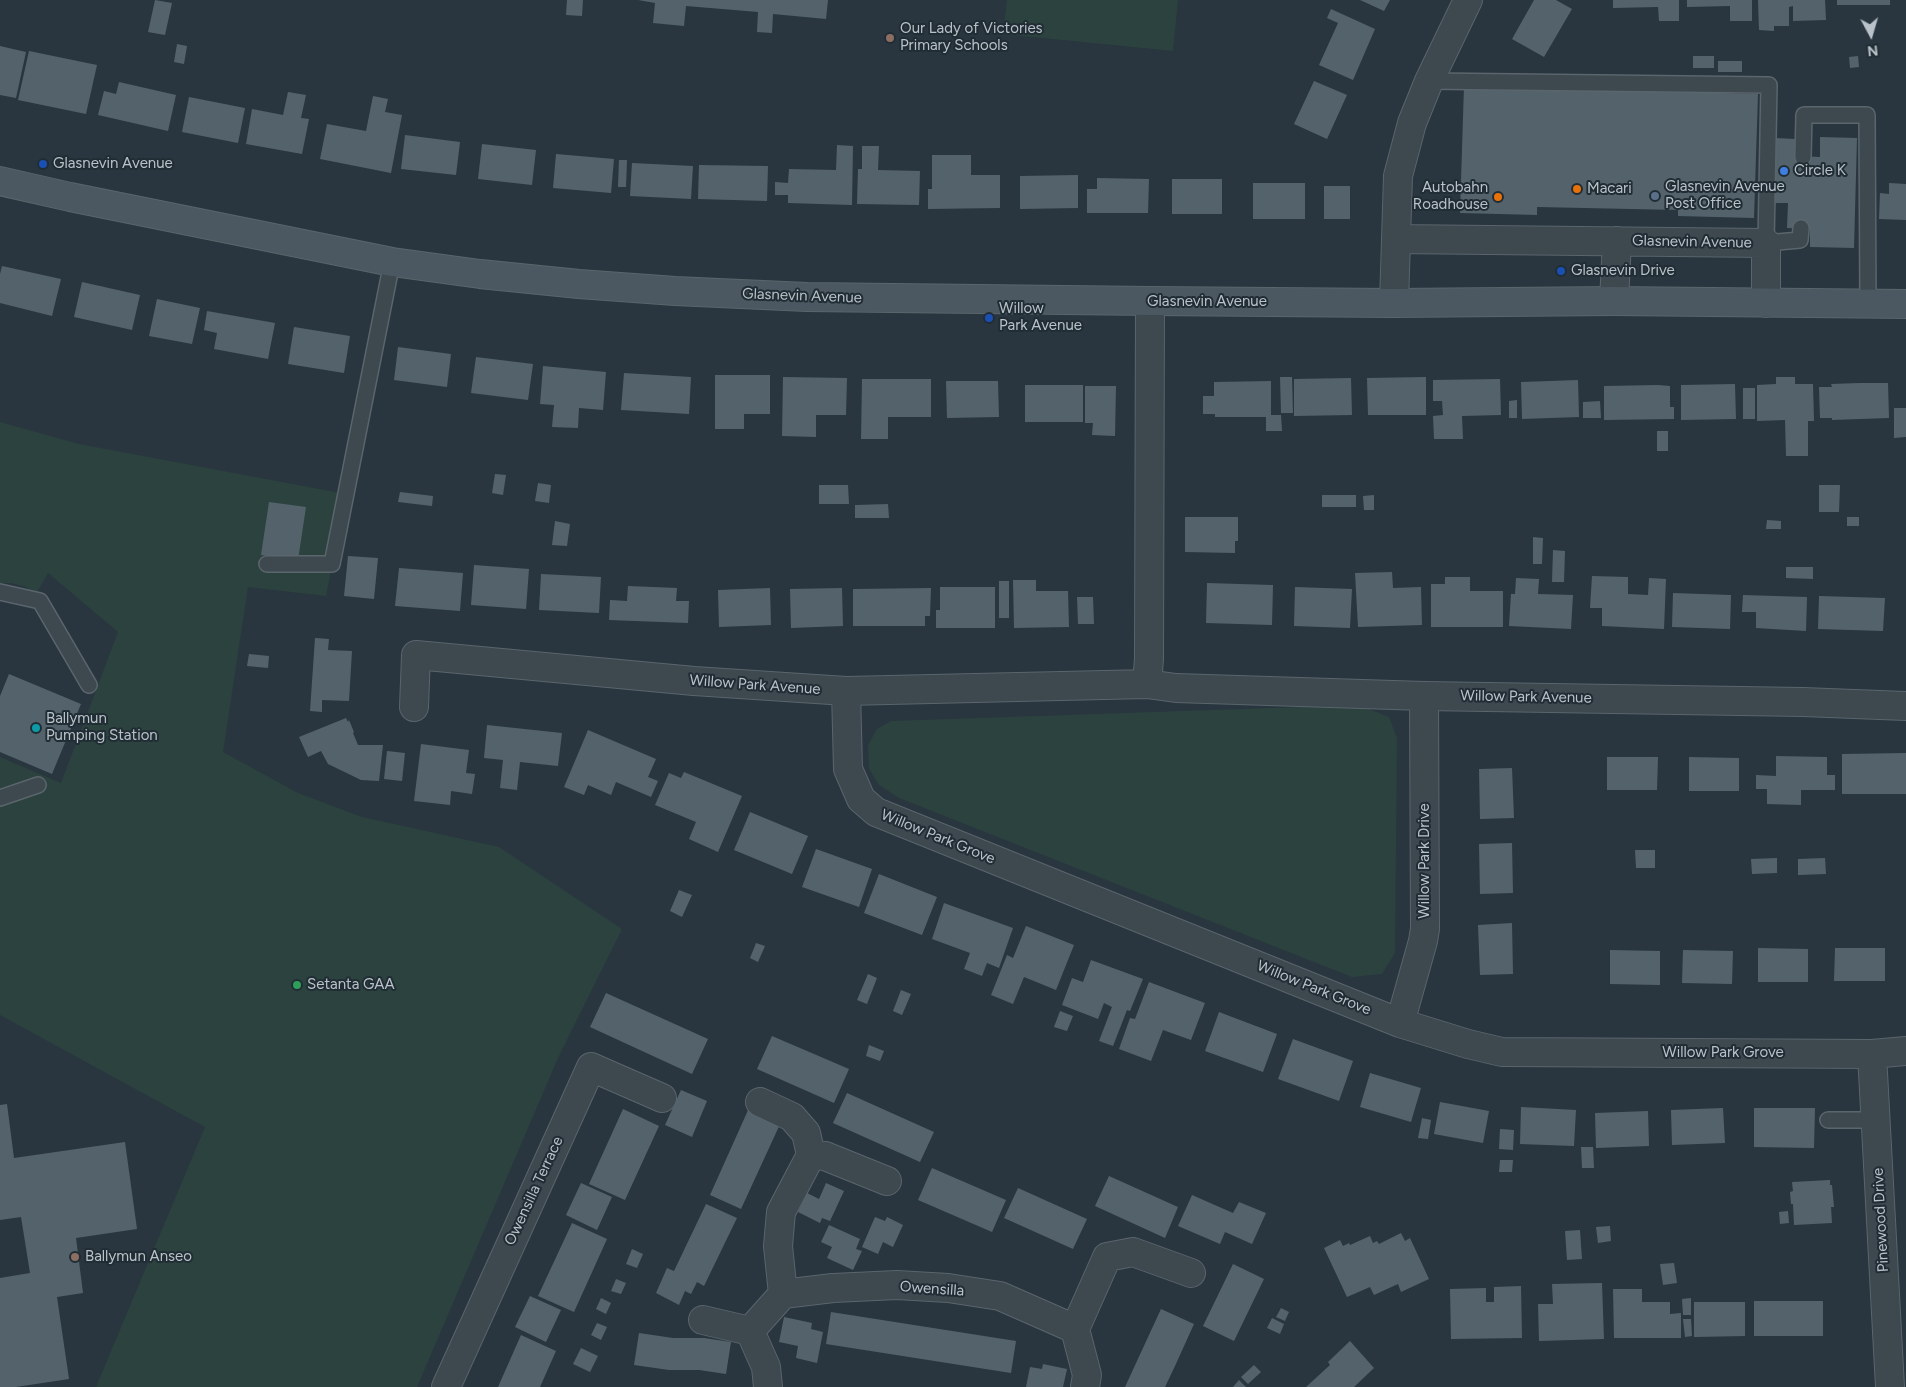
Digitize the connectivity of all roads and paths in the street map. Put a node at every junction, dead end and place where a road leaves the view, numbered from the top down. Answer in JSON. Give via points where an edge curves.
{"nodes":[{"id":1,"x":1468,"y":0,"type":"edge"},
{"id":2,"x":1429,"y":81,"type":"junction"},
{"id":3,"x":1803,"y":156,"type":"dead end"},
{"id":4,"x":0,"y":181,"type":"edge"},
{"id":5,"x":1801,"y":228,"type":"dead end"},
{"id":6,"x":1396,"y":239,"type":"junction"},
{"id":7,"x":1617,"y":241,"type":"junction"},
{"id":8,"x":1766,"y":243,"type":"junction"},
{"id":9,"x":392,"y":262,"type":"junction"},
{"id":10,"x":1150,"y":301,"type":"junction"},
{"id":11,"x":1614,"y":301,"type":"junction"},
{"id":12,"x":1394,"y":303,"type":"junction"},
{"id":13,"x":1766,"y":303,"type":"junction"},
{"id":14,"x":1868,"y":303,"type":"junction"},
{"id":15,"x":1906,"y":304,"type":"edge"},
{"id":16,"x":267,"y":564,"type":"dead end"},
{"id":17,"x":0,"y":592,"type":"edge"},
{"id":18,"x":1147,"y":684,"type":"junction"},
{"id":19,"x":89,"y":685,"type":"dead end"},
{"id":20,"x":846,"y":691,"type":"junction"},
{"id":21,"x":1424,"y":696,"type":"junction"},
{"id":22,"x":1906,"y":706,"type":"edge"},
{"id":23,"x":414,"y":707,"type":"dead end"},
{"id":24,"x":38,"y":785,"type":"dead end"},
{"id":25,"x":0,"y":798,"type":"edge"},
{"id":26,"x":1400,"y":1022,"type":"junction"},
{"id":27,"x":1906,"y":1051,"type":"edge"},
{"id":28,"x":1872,"y":1054,"type":"junction"},
{"id":29,"x":662,"y":1098,"type":"dead end"},
{"id":30,"x":760,"y":1102,"type":"dead end"},
{"id":31,"x":1828,"y":1120,"type":"dead end"},
{"id":32,"x":1876,"y":1120,"type":"junction"},
{"id":33,"x":811,"y":1155,"type":"junction"},
{"id":34,"x":887,"y":1181,"type":"dead end"},
{"id":35,"x":1191,"y":1273,"type":"dead end"},
{"id":36,"x":783,"y":1294,"type":"junction"},
{"id":37,"x":703,"y":1320,"type":"dead end"},
{"id":38,"x":1075,"y":1329,"type":"junction"},
{"id":39,"x":750,"y":1331,"type":"junction"},
{"id":40,"x":446,"y":1387,"type":"edge"},
{"id":41,"x":768,"y":1387,"type":"edge"},
{"id":42,"x":1085,"y":1387,"type":"edge"},
{"id":43,"x":1890,"y":1387,"type":"edge"}],
"edges":[{"from":1,"to":2,"type":"street"},
{"from":2,"to":6,"type":"street","via":[[1412,123],[1398,176]]},
{"from":2,"to":8,"type":"lane","via":[[1769,85]]},
{"from":3,"to":14,"type":"lane","via":[[1804,115],[1867,115]]},
{"from":4,"to":9,"type":"main road","name":"Glasnevin Avenue"},
{"from":5,"to":8,"type":"lane","via":[[1800,240]]},
{"from":6,"to":7,"type":"street","name":"Glasnevin Avenue"},
{"from":6,"to":12,"type":"street"},
{"from":7,"to":8,"type":"street","name":"Glasnevin Avenue"},
{"from":7,"to":11,"type":"street","name":"Glasnevin Avenue"},
{"from":8,"to":13,"type":"street","name":"Glasnevin Avenue"},
{"from":9,"to":10,"type":"main road","name":"Glasnevin Avenue","via":[[559,282],[675,291],[807,297]]},
{"from":9,"to":16,"type":"lane","via":[[332,564]]},
{"from":10,"to":12,"type":"main road","name":"Glasnevin Avenue"},
{"from":10,"to":18,"type":"street"},
{"from":11,"to":12,"type":"main road","name":"Glasnevin Avenue"},
{"from":11,"to":13,"type":"main road","name":"Glasnevin Avenue"},
{"from":13,"to":14,"type":"main road","name":"Glasnevin Avenue"},
{"from":14,"to":15,"type":"main road","name":"Glasnevin Avenue"},
{"from":17,"to":19,"type":"lane","via":[[40,601]]},
{"from":18,"to":20,"type":"street","name":"Willow Park Avenue"},
{"from":18,"to":21,"type":"street","name":"Willow Park Avenue","via":[[1176,688]]},
{"from":20,"to":23,"type":"street","name":"Willow Park Avenue","via":[[694,681],[416,655]]},
{"from":20,"to":26,"type":"street","name":"Willow Park Grove","via":[[848,770],[861,799],[876,812]]},
{"from":21,"to":22,"type":"street","name":"Willow Park Avenue"},
{"from":21,"to":26,"type":"street","name":"Willow Park Drive","via":[[1425,930]]},
{"from":24,"to":25,"type":"lane"},
{"from":26,"to":28,"type":"street","name":"Willow Park Grove","via":[[1502,1052]]},
{"from":27,"to":28,"type":"street","name":"Willow Park Grove"},
{"from":28,"to":32,"type":"street","name":"Pinewood Drive"},
{"from":29,"to":40,"type":"street","name":"Owensilla Terrace","via":[[591,1067]]},
{"from":30,"to":33,"type":"street","via":[[792,1116],[806,1133]]},
{"from":31,"to":32,"type":"lane"},
{"from":32,"to":43,"type":"street","name":"Pinewood Drive"},
{"from":33,"to":34,"type":"street","via":[[825,1156]]},
{"from":33,"to":36,"type":"street","via":[[781,1212],[778,1246]]},
{"from":35,"to":38,"type":"street","via":[[1133,1252],[1107,1258]]},
{"from":36,"to":38,"type":"street","name":"Owensilla","via":[[897,1285],[948,1288],[1000,1296]]},
{"from":36,"to":39,"type":"street"},
{"from":37,"to":39,"type":"street"},
{"from":38,"to":42,"type":"street","via":[[1087,1375]]},
{"from":39,"to":41,"type":"street","via":[[766,1367]]}]}
